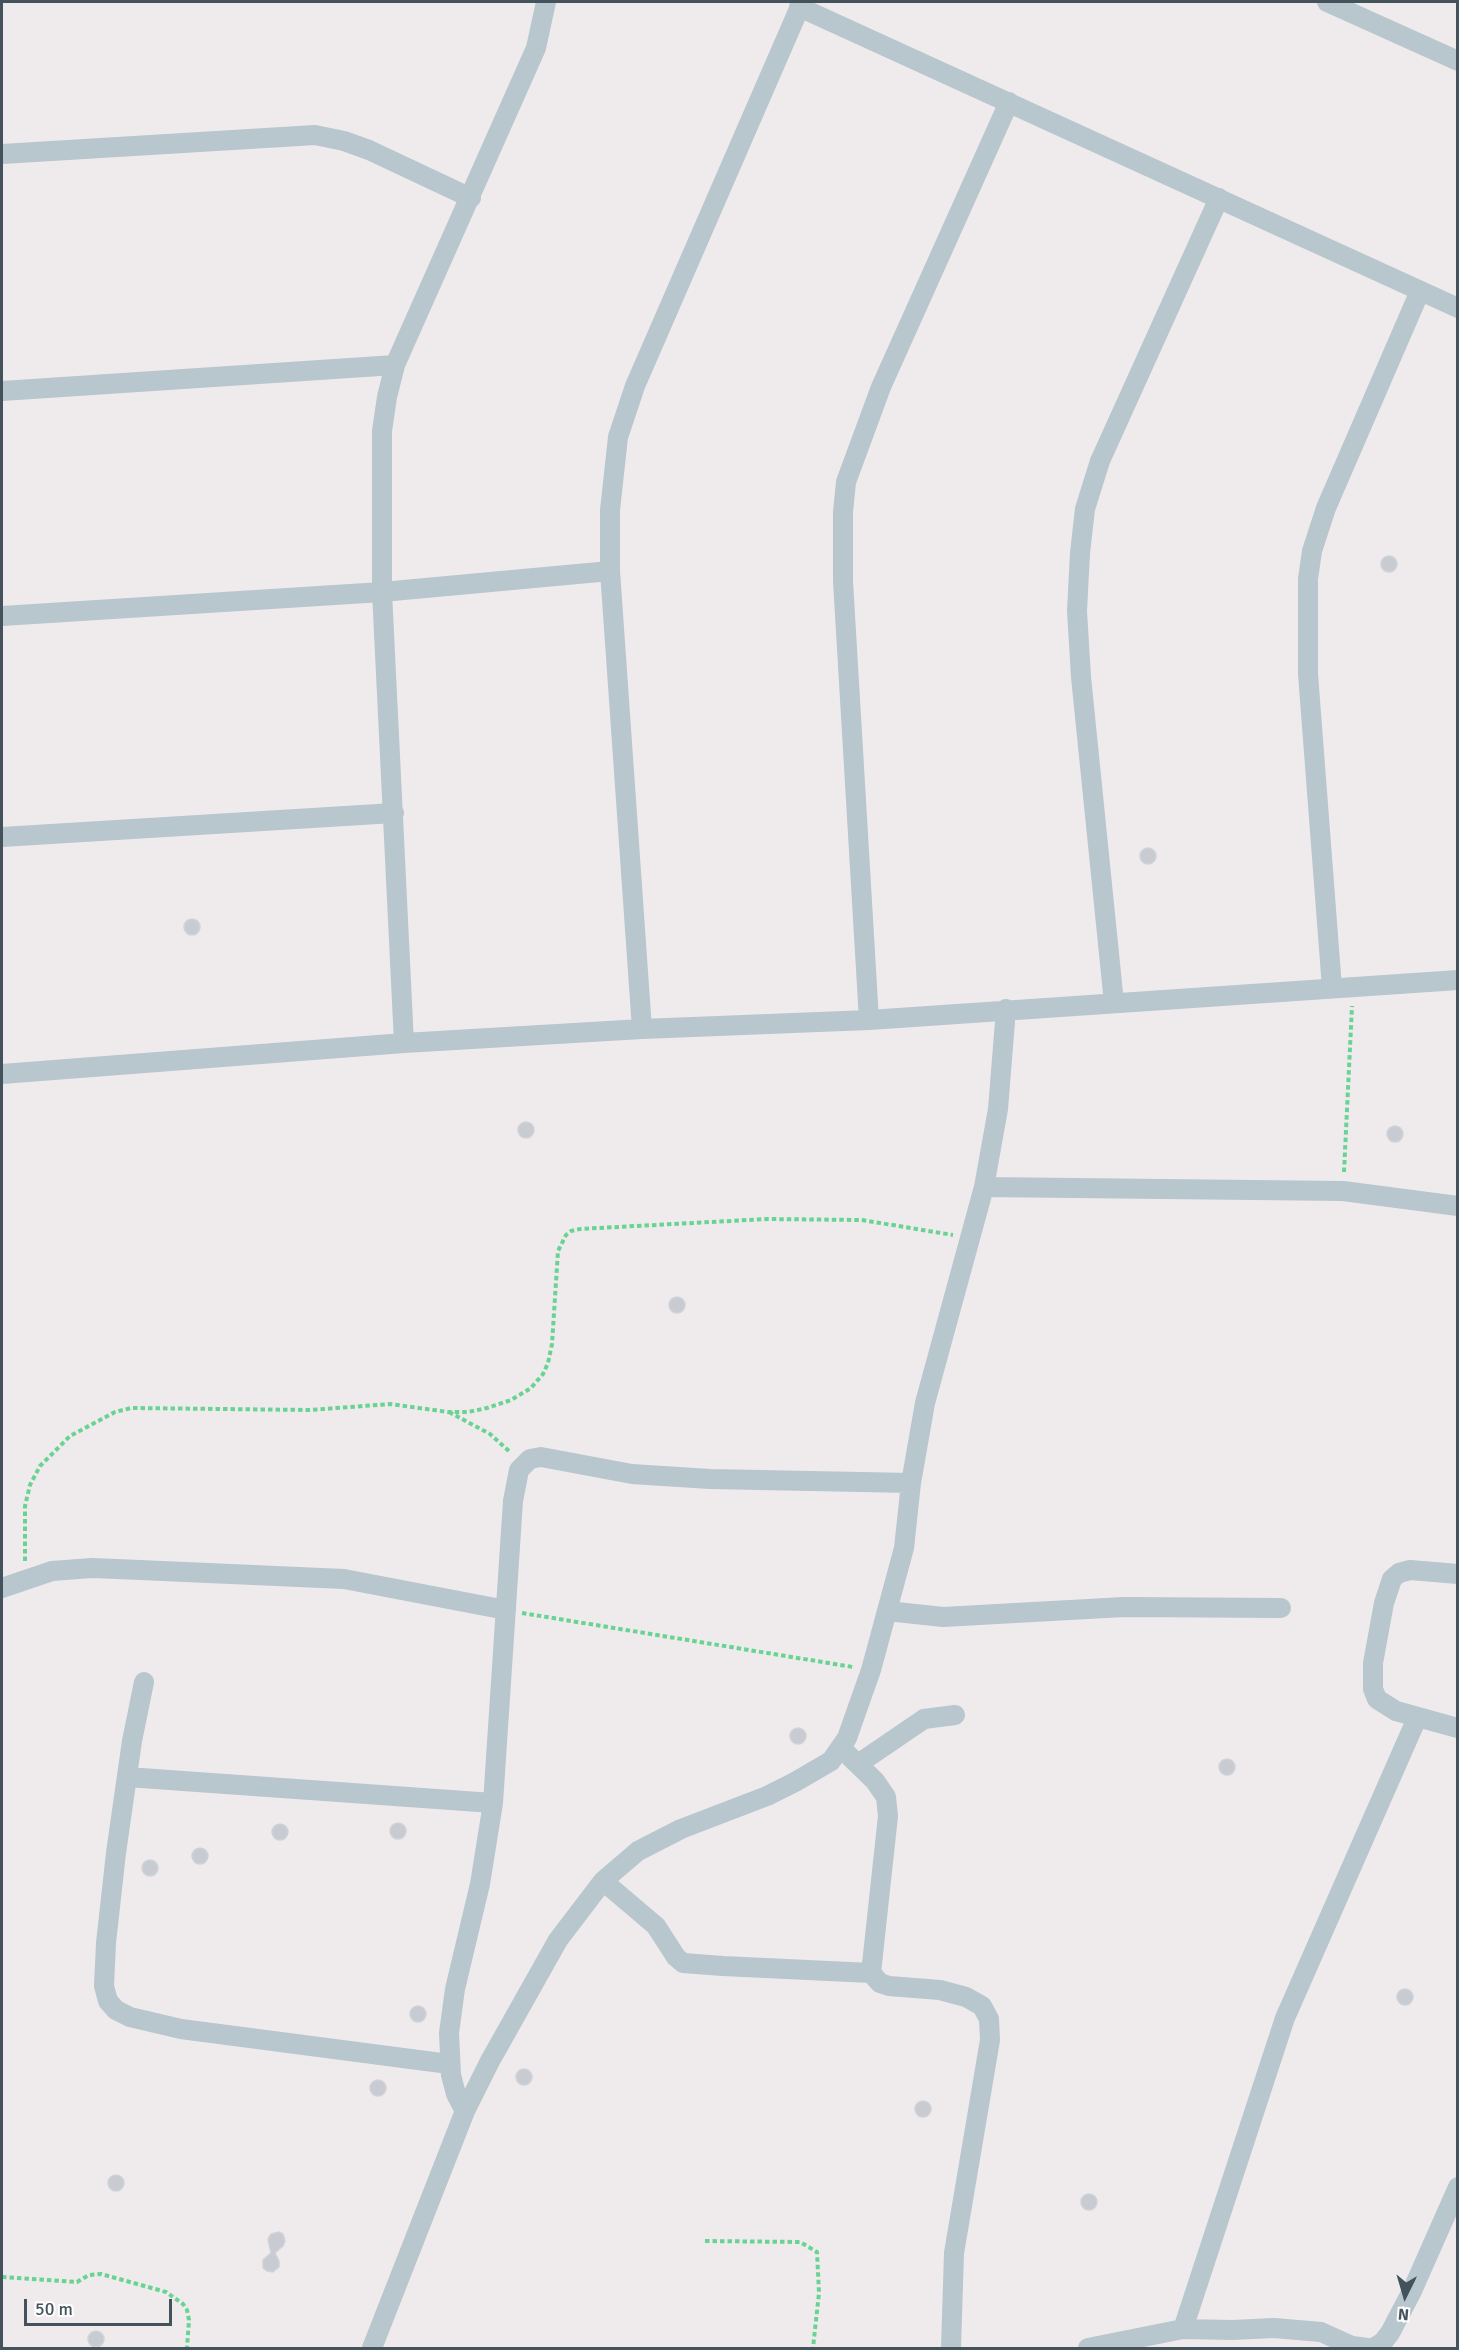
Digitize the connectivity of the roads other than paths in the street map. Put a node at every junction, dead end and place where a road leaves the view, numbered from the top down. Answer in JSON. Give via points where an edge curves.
{"nodes":[{"id":1,"x":546,"y":2,"type":"edge"},
{"id":2,"x":1327,"y":2,"type":"edge"},
{"id":3,"x":800,"y":4,"type":"edge"},
{"id":4,"x":1458,"y":61,"type":"edge"},
{"id":5,"x":1009,"y":102,"type":"junction"},
{"id":6,"x":2,"y":154,"type":"edge"},
{"id":7,"x":471,"y":198,"type":"junction"},
{"id":8,"x":1219,"y":198,"type":"junction"},
{"id":9,"x":1420,"y":291,"type":"junction"},
{"id":10,"x":1458,"y":308,"type":"edge"},
{"id":11,"x":395,"y":365,"type":"junction"},
{"id":12,"x":2,"y":391,"type":"edge"},
{"id":13,"x":609,"y":571,"type":"junction"},
{"id":14,"x":382,"y":592,"type":"junction"},
{"id":15,"x":2,"y":616,"type":"edge"},
{"id":16,"x":394,"y":813,"type":"junction"},
{"id":17,"x":2,"y":837,"type":"edge"},
{"id":18,"x":1458,"y":980,"type":"edge"},
{"id":19,"x":1332,"y":988,"type":"junction"},
{"id":20,"x":1114,"y":1003,"type":"junction"},
{"id":21,"x":1006,"y":1009,"type":"junction"},
{"id":22,"x":869,"y":1020,"type":"junction"},
{"id":23,"x":642,"y":1029,"type":"junction"},
{"id":24,"x":404,"y":1043,"type":"junction"},
{"id":25,"x":2,"y":1074,"type":"edge"},
{"id":26,"x":984,"y":1187,"type":"junction"},
{"id":27,"x":1458,"y":1206,"type":"edge"},
{"id":28,"x":911,"y":1483,"type":"junction"},
{"id":29,"x":1458,"y":1574,"type":"edge"},
{"id":30,"x":2,"y":1588,"type":"edge"},
{"id":31,"x":1281,"y":1608,"type":"dead end"},
{"id":32,"x":506,"y":1610,"type":"junction"},
{"id":33,"x":887,"y":1611,"type":"junction"},
{"id":34,"x":144,"y":1682,"type":"dead end"},
{"id":35,"x":956,"y":1715,"type":"dead end"},
{"id":36,"x":1417,"y":1718,"type":"junction"},
{"id":37,"x":1458,"y":1728,"type":"edge"},
{"id":38,"x":841,"y":1748,"type":"junction"},
{"id":39,"x":858,"y":1764,"type":"junction"},
{"id":40,"x":127,"y":1777,"type":"junction"},
{"id":41,"x":493,"y":1803,"type":"junction"},
{"id":42,"x":603,"y":1881,"type":"junction"},
{"id":43,"x":871,"y":1973,"type":"junction"},
{"id":44,"x":449,"y":2064,"type":"junction"},
{"id":45,"x":465,"y":2111,"type":"junction"},
{"id":46,"x":1458,"y":2187,"type":"edge"},
{"id":47,"x":1183,"y":2329,"type":"junction"},
{"id":48,"x":372,"y":2349,"type":"edge"},
{"id":49,"x":951,"y":2349,"type":"edge"},
{"id":50,"x":1088,"y":2349,"type":"edge"},
{"id":51,"x":1367,"y":2349,"type":"edge"},
{"id":52,"x":1373,"y":2349,"type":"edge"}],
"edges":[{"from":1,"to":7,"type":"street","via":[[536,48]]},
{"from":2,"to":4,"type":"street"},
{"from":3,"to":5,"type":"street"},
{"from":3,"to":13,"type":"street","via":[[635,386],[618,438],[610,510]]},
{"from":5,"to":8,"type":"street"},
{"from":5,"to":22,"type":"street","via":[[881,387],[846,482],[843,581]]},
{"from":6,"to":7,"type":"street","via":[[315,135],[369,150]]},
{"from":7,"to":11,"type":"street"},
{"from":8,"to":9,"type":"street"},
{"from":8,"to":20,"type":"street","via":[[1100,461],[1085,508],[1077,611]]},
{"from":9,"to":10,"type":"street"},
{"from":9,"to":19,"type":"street","via":[[1326,508],[1312,550],[1308,579],[1308,674]]},
{"from":11,"to":12,"type":"street"},
{"from":11,"to":14,"type":"street","via":[[382,431]]},
{"from":13,"to":14,"type":"street"},
{"from":13,"to":23,"type":"street"},
{"from":14,"to":15,"type":"street"},
{"from":14,"to":16,"type":"street"},
{"from":16,"to":17,"type":"street"},
{"from":16,"to":24,"type":"street"},
{"from":18,"to":19,"type":"street"},
{"from":19,"to":20,"type":"street"},
{"from":20,"to":21,"type":"street"},
{"from":21,"to":22,"type":"street"},
{"from":21,"to":26,"type":"street","via":[[998,1109]]},
{"from":22,"to":23,"type":"street"},
{"from":23,"to":24,"type":"street"},
{"from":24,"to":25,"type":"street"},
{"from":26,"to":27,"type":"street","via":[[1343,1191]]},
{"from":26,"to":28,"type":"street","via":[[925,1403]]},
{"from":28,"to":32,"type":"street","via":[[710,1479],[632,1474],[541,1457],[530,1459],[516,1477]]},
{"from":28,"to":33,"type":"street","via":[[904,1548]]},
{"from":29,"to":36,"type":"street","via":[[1410,1570],[1399,1573],[1392,1579],[1384,1603],[1373,1663],[1373,1689],[1387,1707]]},
{"from":30,"to":32,"type":"street","via":[[52,1571],[92,1568],[344,1580]]},
{"from":31,"to":33,"type":"street","via":[[1124,1607],[944,1617]]},
{"from":32,"to":41,"type":"street"},
{"from":33,"to":38,"type":"street","via":[[871,1670]]},
{"from":34,"to":40,"type":"street"},
{"from":35,"to":39,"type":"street","via":[[924,1719]]},
{"from":36,"to":37,"type":"street"},
{"from":36,"to":47,"type":"street","via":[[1286,2018]]},
{"from":38,"to":39,"type":"street"},
{"from":38,"to":42,"type":"street","via":[[831,1761],[767,1797],[681,1829],[638,1851]]},
{"from":39,"to":43,"type":"street","via":[[886,1797],[888,1816]]},
{"from":40,"to":41,"type":"street"},
{"from":40,"to":44,"type":"street","via":[[106,1942],[104,1986],[108,2001],[116,2010],[145,2022],[181,2029]]},
{"from":41,"to":44,"type":"street","via":[[480,1884],[455,1989]]},
{"from":42,"to":43,"type":"street","via":[[656,1926],[683,1963]]},
{"from":42,"to":45,"type":"street","via":[[558,1940]]},
{"from":43,"to":49,"type":"street","via":[[889,1986],[940,1990],[966,1997],[982,2006],[989,2019],[990,2040],[954,2253]]},
{"from":44,"to":45,"type":"street","via":[[456,2094]]},
{"from":45,"to":48,"type":"street"},
{"from":46,"to":52,"type":"street","via":[[1390,2333]]},
{"from":47,"to":50,"type":"street"},
{"from":47,"to":51,"type":"street","via":[[1305,2330]]}]}
